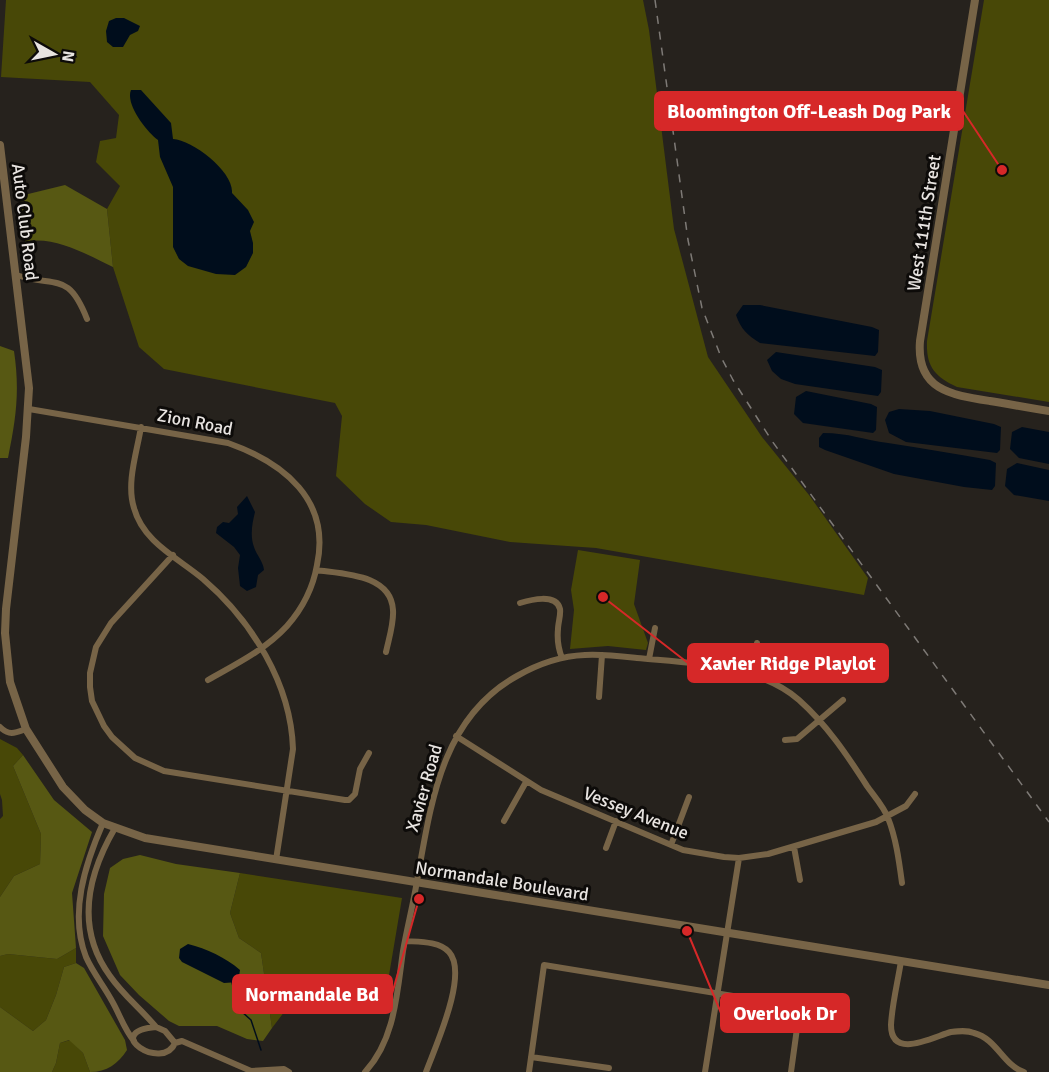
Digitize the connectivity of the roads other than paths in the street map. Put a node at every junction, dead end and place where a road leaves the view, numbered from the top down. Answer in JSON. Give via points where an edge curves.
{"nodes":[{"id":1,"x":975,"y":0,"type":"edge"},
{"id":2,"x":0,"y":145,"type":"edge"},
{"id":3,"x":16,"y":275,"type":"junction"},
{"id":4,"x":87,"y":319,"type":"dead end"},
{"id":5,"x":29,"y":409,"type":"junction"},
{"id":6,"x":1049,"y":411,"type":"edge"},
{"id":7,"x":141,"y":427,"type":"junction"},
{"id":8,"x":172,"y":555,"type":"junction"},
{"id":9,"x":316,"y":570,"type":"junction"},
{"id":10,"x":520,"y":603,"type":"dead end"},
{"id":11,"x":655,"y":628,"type":"dead end"},
{"id":12,"x":757,"y":643,"type":"dead end"},
{"id":13,"x":261,"y":649,"type":"junction"},
{"id":14,"x":386,"y":652,"type":"dead end"},
{"id":15,"x":602,"y":655,"type":"junction"},
{"id":16,"x":562,"y":658,"type":"junction"},
{"id":17,"x":649,"y":659,"type":"junction"},
{"id":18,"x":750,"y":673,"type":"junction"},
{"id":19,"x":208,"y":680,"type":"dead end"},
{"id":20,"x":599,"y":698,"type":"dead end"},
{"id":21,"x":843,"y":700,"type":"dead end"},
{"id":22,"x":820,"y":720,"type":"junction"},
{"id":23,"x":0,"y":727,"type":"edge"},
{"id":24,"x":26,"y":729,"type":"junction"},
{"id":25,"x":456,"y":736,"type":"junction"},
{"id":26,"x":784,"y":740,"type":"dead end"},
{"id":27,"x":369,"y":753,"type":"dead end"},
{"id":28,"x":526,"y":782,"type":"junction"},
{"id":29,"x":287,"y":790,"type":"junction"},
{"id":30,"x":915,"y":794,"type":"dead end"},
{"id":31,"x":689,"y":797,"type":"dead end"},
{"id":32,"x":888,"y":816,"type":"junction"},
{"id":33,"x":504,"y":821,"type":"dead end"},
{"id":34,"x":616,"y":821,"type":"junction"},
{"id":35,"x":103,"y":823,"type":"junction"},
{"id":36,"x":115,"y":828,"type":"junction"},
{"id":37,"x":671,"y":844,"type":"junction"},
{"id":38,"x":794,"y":847,"type":"junction"},
{"id":39,"x":606,"y":848,"type":"dead end"},
{"id":40,"x":739,"y":858,"type":"junction"},
{"id":41,"x":276,"y":860,"type":"junction"},
{"id":42,"x":800,"y":880,"type":"dead end"},
{"id":43,"x":417,"y":883,"type":"junction"},
{"id":44,"x":902,"y":883,"type":"dead end"},
{"id":45,"x":727,"y":933,"type":"junction"},
{"id":46,"x":405,"y":940,"type":"junction"},
{"id":47,"x":901,"y":961,"type":"junction"},
{"id":48,"x":1049,"y":986,"type":"edge"},
{"id":49,"x":717,"y":993,"type":"junction"},
{"id":50,"x":156,"y":1028,"type":"junction"},
{"id":51,"x":134,"y":1041,"type":"junction"},
{"id":52,"x":175,"y":1043,"type":"junction"},
{"id":53,"x":134,"y":1052,"type":"dead end"},
{"id":54,"x":173,"y":1056,"type":"dead end"},
{"id":55,"x":531,"y":1057,"type":"junction"},
{"id":56,"x":609,"y":1068,"type":"dead end"},
{"id":57,"x":289,"y":1072,"type":"edge"},
{"id":58,"x":365,"y":1072,"type":"edge"},
{"id":59,"x":426,"y":1072,"type":"edge"},
{"id":60,"x":529,"y":1072,"type":"edge"},
{"id":61,"x":705,"y":1072,"type":"edge"},
{"id":62,"x":791,"y":1072,"type":"edge"},
{"id":63,"x":1024,"y":1072,"type":"edge"}],
"edges":[{"from":1,"to":6,"type":"street","name":"West 111th Street","via":[[919,351],[921,363],[931,381],[960,396]]},
{"from":2,"to":3,"type":"street","name":"Auto Club Road"},
{"from":3,"to":4,"type":"street","via":[[64,285],[76,295]]},
{"from":3,"to":5,"type":"street","name":"Auto Club Road"},
{"from":5,"to":7,"type":"street","name":"Zion Road"},
{"from":5,"to":24,"type":"street","name":"Auto Club Road","via":[[5,633],[10,682]]},
{"from":7,"to":8,"type":"street","via":[[132,482],[133,505],[141,527]]},
{"from":7,"to":9,"type":"street","name":"Zion Road","via":[[228,442],[279,469],[306,496],[317,516],[320,538]]},
{"from":8,"to":13,"type":"street","via":[[224,600]]},
{"from":8,"to":29,"type":"street","via":[[111,623],[96,647],[90,680],[97,714],[112,737],[149,766]]},
{"from":9,"to":13,"type":"street","name":"Zion Road","via":[[299,610]]},
{"from":9,"to":14,"type":"street","via":[[369,579],[383,588],[393,610]]},
{"from":10,"to":16,"type":"street","via":[[534,598],[558,605],[557,640]]},
{"from":11,"to":17,"type":"street"},
{"from":12,"to":18,"type":"street"},
{"from":13,"to":19,"type":"street","name":"Zion Road"},
{"from":13,"to":29,"type":"street","via":[[279,681],[290,714],[292,749]]},
{"from":15,"to":16,"type":"street","name":"Xavier Road"},
{"from":15,"to":17,"type":"street","name":"Xavier Road"},
{"from":15,"to":20,"type":"street"},
{"from":16,"to":25,"type":"street","name":"Xavier Road","via":[[508,681],[474,709]]},
{"from":17,"to":18,"type":"street","name":"Xavier Road"},
{"from":18,"to":22,"type":"street","name":"Xavier Road","via":[[778,684]]},
{"from":21,"to":22,"type":"street"},
{"from":22,"to":26,"type":"street","via":[[797,740]]},
{"from":22,"to":32,"type":"street","name":"Xavier Road"},
{"from":23,"to":24,"type":"street","via":[[10,734]]},
{"from":24,"to":35,"type":"street","name":"Normandale Boulevard","via":[[63,787]]},
{"from":25,"to":28,"type":"street","name":"Vessey Avenue"},
{"from":25,"to":43,"type":"street","name":"Xavier Road","via":[[433,801]]},
{"from":27,"to":29,"type":"street","via":[[360,768],[355,794],[349,800]]},
{"from":28,"to":33,"type":"street"},
{"from":28,"to":34,"type":"street","name":"Vessey Avenue"},
{"from":29,"to":41,"type":"street"},
{"from":30,"to":32,"type":"street","name":"Vessey Avenue","via":[[906,806]]},
{"from":31,"to":37,"type":"street"},
{"from":32,"to":38,"type":"street","name":"Vessey Avenue"},
{"from":32,"to":44,"type":"street","name":"Xavier Road"},
{"from":34,"to":37,"type":"street","name":"Vessey Avenue"},
{"from":34,"to":39,"type":"street"},
{"from":35,"to":36,"type":"street","name":"Normandale Boulevard"},
{"from":35,"to":51,"type":"street","via":[[83,879],[79,906],[81,937],[86,957]]},
{"from":36,"to":41,"type":"street","name":"Normandale Boulevard","via":[[145,838]]},
{"from":36,"to":50,"type":"street","via":[[91,885],[88,910],[93,947],[110,976]]},
{"from":37,"to":40,"type":"street","name":"Vessey Avenue","via":[[692,852]]},
{"from":38,"to":40,"type":"street","name":"Vessey Avenue"},
{"from":38,"to":42,"type":"street"},
{"from":40,"to":45,"type":"street"},
{"from":41,"to":43,"type":"street","name":"Normandale Boulevard"},
{"from":43,"to":45,"type":"street","name":"Normandale Boulevard"},
{"from":43,"to":46,"type":"street","name":"Xavier Road"},
{"from":45,"to":47,"type":"street","name":"Normandale Boulevard"},
{"from":45,"to":49,"type":"street"},
{"from":46,"to":58,"type":"street","name":"Xavier Road","via":[[387,1038]]},
{"from":46,"to":59,"type":"street","via":[[437,944],[449,951],[456,963],[448,1011]]},
{"from":47,"to":48,"type":"street","name":"Normandale Boulevard"},
{"from":47,"to":63,"type":"street","via":[[891,1027],[897,1039],[909,1045],[952,1032],[974,1032],[993,1043],[1015,1069]]},
{"from":49,"to":55,"type":"street","via":[[544,966]]},
{"from":49,"to":61,"type":"street"},
{"from":49,"to":62,"type":"street","via":[[783,1004],[794,1012],[798,1021]]},
{"from":50,"to":51,"type":"street","via":[[148,1028]]},
{"from":50,"to":52,"type":"street","via":[[165,1031]]},
{"from":51,"to":53,"type":"street"},
{"from":52,"to":54,"type":"street"},
{"from":52,"to":57,"type":"street","via":[[182,1041],[251,1071]]},
{"from":55,"to":56,"type":"street"},
{"from":55,"to":60,"type":"street"}]}
